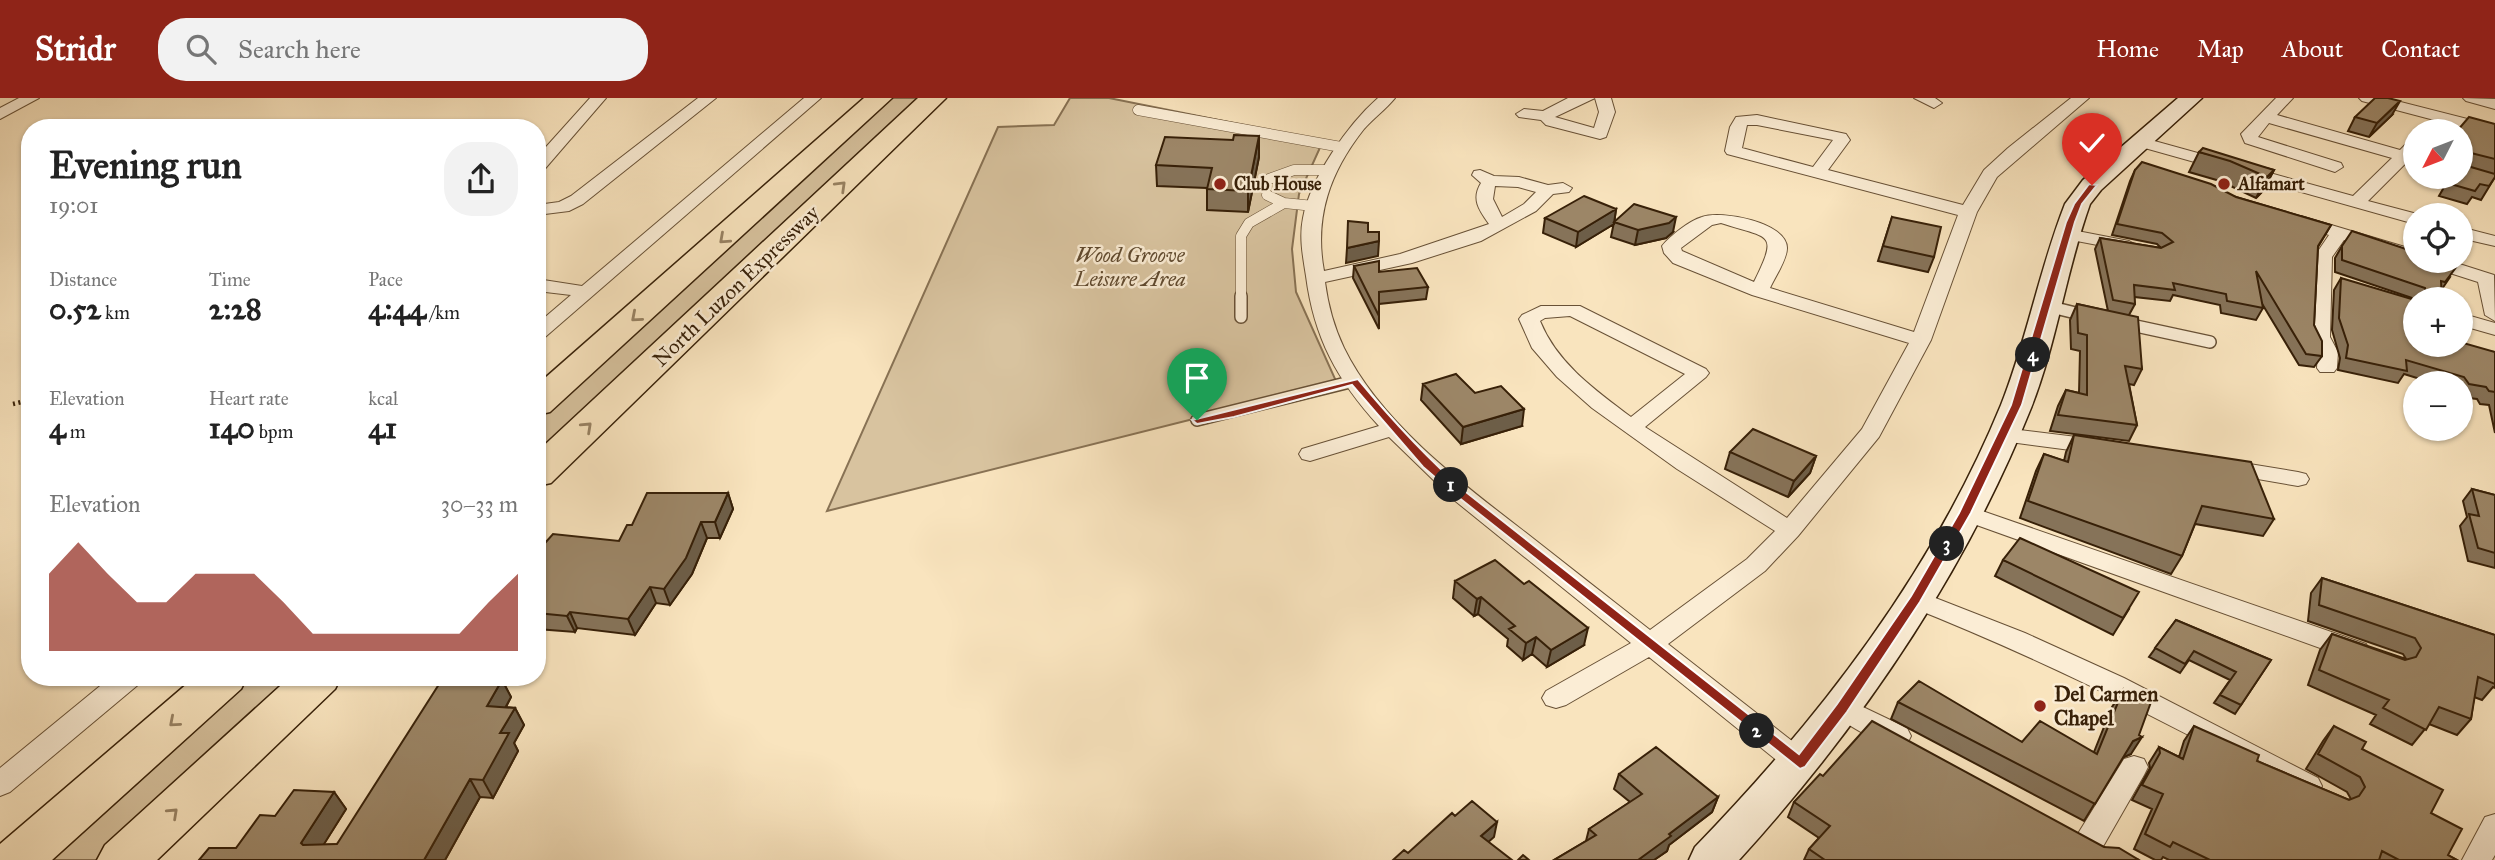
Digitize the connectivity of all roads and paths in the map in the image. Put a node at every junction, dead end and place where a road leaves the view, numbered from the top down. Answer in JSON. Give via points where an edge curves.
{"nodes":[{"id":1,"x":31,"y":98,"type":"edge"},
{"id":2,"x":598,"y":98,"type":"edge"},
{"id":3,"x":708,"y":98,"type":"edge"},
{"id":4,"x":813,"y":98,"type":"edge"},
{"id":5,"x":879,"y":98,"type":"edge"},
{"id":6,"x":933,"y":98,"type":"edge"},
{"id":7,"x":1387,"y":98,"type":"edge"},
{"id":8,"x":1588,"y":98,"type":"edge"},
{"id":9,"x":1602,"y":98,"type":"edge"},
{"id":10,"x":2191,"y":98,"type":"edge"},
{"id":11,"x":2285,"y":98,"type":"edge"},
{"id":12,"x":2367,"y":98,"type":"edge"},
{"id":13,"x":2471,"y":98,"type":"edge"},
{"id":14,"x":2075,"y":99,"type":"edge"},
{"id":15,"x":2495,"y":104,"type":"edge"},
{"id":16,"x":1138,"y":110,"type":"dead end"},
{"id":17,"x":0,"y":114,"type":"edge"},
{"id":18,"x":1524,"y":114,"type":"dead end"},
{"id":19,"x":1545,"y":116,"type":"junction"},
{"id":20,"x":2437,"y":116,"type":"junction"},
{"id":21,"x":2267,"y":117,"type":"junction"},
{"id":22,"x":2435,"y":119,"type":"edge"},
{"id":23,"x":2495,"y":131,"type":"edge"},
{"id":24,"x":1341,"y":147,"type":"junction"},
{"id":25,"x":2403,"y":151,"type":"edge"},
{"id":26,"x":2135,"y":156,"type":"junction"},
{"id":27,"x":546,"y":157,"type":"edge"},
{"id":28,"x":2403,"y":161,"type":"edge"},
{"id":29,"x":2335,"y":167,"type":"dead end"},
{"id":30,"x":1329,"y":170,"type":"junction"},
{"id":31,"x":1818,"y":173,"type":"junction"},
{"id":32,"x":1485,"y":178,"type":"joint"},
{"id":33,"x":1269,"y":179,"type":"dead end"},
{"id":34,"x":1555,"y":189,"type":"joint"},
{"id":35,"x":1267,"y":195,"type":"dead end"},
{"id":36,"x":1284,"y":203,"type":"junction"},
{"id":37,"x":2356,"y":203,"type":"junction"},
{"id":38,"x":1314,"y":206,"type":"junction"},
{"id":39,"x":546,"y":209,"type":"edge"},
{"id":40,"x":1968,"y":212,"type":"junction"},
{"id":41,"x":2403,"y":216,"type":"edge"},
{"id":42,"x":2289,"y":217,"type":"edge"},
{"id":43,"x":1499,"y":225,"type":"junction"},
{"id":44,"x":2067,"y":233,"type":"junction"},
{"id":45,"x":2340,"y":233,"type":"junction"},
{"id":46,"x":2144,"y":249,"type":"edge"},
{"id":47,"x":2403,"y":252,"type":"edge"},
{"id":48,"x":2468,"y":273,"type":"edge"},
{"id":49,"x":2322,"y":277,"type":"junction"},
{"id":50,"x":1315,"y":278,"type":"junction"},
{"id":51,"x":2345,"y":285,"type":"edge"},
{"id":52,"x":546,"y":286,"type":"edge"},
{"id":53,"x":1759,"y":291,"type":"junction"},
{"id":54,"x":587,"y":292,"type":"junction"},
{"id":55,"x":2047,"y":306,"type":"junction"},
{"id":56,"x":2495,"y":315,"type":"edge"},
{"id":57,"x":1241,"y":317,"type":"dead end"},
{"id":58,"x":2098,"y":318,"type":"edge"},
{"id":59,"x":2110,"y":321,"type":"edge"},
{"id":60,"x":2473,"y":323,"type":"edge"},
{"id":61,"x":546,"y":326,"type":"edge"},
{"id":62,"x":2495,"y":329,"type":"edge"},
{"id":63,"x":1921,"y":340,"type":"junction"},
{"id":64,"x":2210,"y":342,"type":"dead end"},
{"id":65,"x":2327,"y":368,"type":"dead end"},
{"id":66,"x":1354,"y":381,"type":"junction"},
{"id":67,"x":546,"y":396,"type":"edge"},
{"id":68,"x":21,"y":402,"type":"edge"},
{"id":69,"x":13,"y":404,"type":"dead end"},
{"id":70,"x":1197,"y":420,"type":"dead end"},
{"id":71,"x":1631,"y":428,"type":"junction"},
{"id":72,"x":1393,"y":429,"type":"junction"},
{"id":73,"x":2003,"y":435,"type":"junction"},
{"id":74,"x":2119,"y":450,"type":"edge"},
{"id":75,"x":1310,"y":454,"type":"dead end"},
{"id":76,"x":2208,"y":464,"type":"edge"},
{"id":77,"x":546,"y":465,"type":"edge"},
{"id":78,"x":2298,"y":479,"type":"dead end"},
{"id":79,"x":1965,"y":513,"type":"junction"},
{"id":80,"x":1790,"y":530,"type":"junction"},
{"id":81,"x":1915,"y":599,"type":"junction"},
{"id":82,"x":1649,"y":645,"type":"junction"},
{"id":83,"x":2381,"y":659,"type":"edge"},
{"id":84,"x":119,"y":686,"type":"edge"},
{"id":85,"x":215,"y":686,"type":"edge"},
{"id":86,"x":309,"y":686,"type":"edge"},
{"id":87,"x":1556,"y":698,"type":"dead end"},
{"id":88,"x":1842,"y":708,"type":"junction"},
{"id":89,"x":1926,"y":752,"type":"edge"},
{"id":90,"x":1800,"y":763,"type":"junction"},
{"id":91,"x":2134,"y":767,"type":"dead end"},
{"id":92,"x":0,"y":784,"type":"edge"},
{"id":93,"x":2335,"y":802,"type":"edge"},
{"id":94,"x":2495,"y":826,"type":"edge"},
{"id":95,"x":2089,"y":841,"type":"edge"},
{"id":96,"x":17,"y":860,"type":"edge"},
{"id":97,"x":123,"y":860,"type":"edge"},
{"id":98,"x":1711,"y":860,"type":"edge"},
{"id":99,"x":2477,"y":860,"type":"edge"}],
"edges":[{"from":1,"to":17,"type":"street"},
{"from":2,"to":27,"type":"street"},
{"from":3,"to":39,"type":"street","via":[[577,200]]},
{"from":4,"to":54,"type":"street"},
{"from":5,"to":67,"type":"highway","name":"North Luzon Expressway","one_way":true},
{"from":77,"to":6,"type":"highway","name":"North Luzon Expressway","one_way":true},
{"from":7,"to":24,"type":"street"},
{"from":8,"to":19,"type":"street"},
{"from":9,"to":19,"type":"street","via":[[1607,112],[1600,134],[1552,122]]},
{"from":10,"to":26,"type":"main road"},
{"from":11,"to":21,"type":"street"},
{"from":12,"to":20,"type":"street"},
{"from":13,"to":15,"type":"street"},
{"from":14,"to":40,"type":"street","via":[[1990,174]]},
{"from":16,"to":24,"type":"lane"},
{"from":18,"to":19,"type":"street"},
{"from":20,"to":22,"type":"street"},
{"from":20,"to":23,"type":"street"},
{"from":21,"to":25,"type":"street"},
{"from":21,"to":29,"type":"street","via":[[2249,134],[2251,139]]},
{"from":24,"to":30,"type":"street"},
{"from":26,"to":37,"type":"street"},
{"from":26,"to":44,"type":"main road","via":[[2092,185],[2078,204]]},
{"from":28,"to":37,"type":"street"},
{"from":30,"to":33,"type":"lane","via":[[1294,170]]},
{"from":30,"to":38,"type":"street"},
{"from":31,"to":31,"type":"street","via":[[1733,151],[1738,124],[1757,120],[1840,137]]},
{"from":31,"to":40,"type":"street"},
{"from":32,"to":34,"type":"street"},
{"from":32,"to":43,"type":"street","via":[[1484,204]]},
{"from":34,"to":43,"type":"street","via":[[1532,208]]},
{"from":35,"to":36,"type":"lane"},
{"from":36,"to":38,"type":"lane"},
{"from":36,"to":57,"type":"lane","via":[[1249,223],[1241,236]]},
{"from":37,"to":41,"type":"street"},
{"from":38,"to":50,"type":"street","via":[[1310,234]]},
{"from":40,"to":63,"type":"street"},
{"from":42,"to":45,"type":"street"},
{"from":43,"to":50,"type":"street","via":[[1370,269]]},
{"from":44,"to":46,"type":"street"},
{"from":44,"to":55,"type":"main road"},
{"from":45,"to":47,"type":"street"},
{"from":45,"to":49,"type":"street","via":[[2323,257]]},
{"from":48,"to":56,"type":"street","via":[[2487,279]]},
{"from":49,"to":51,"type":"street"},
{"from":49,"to":65,"type":"street","via":[[2320,337],[2328,352]]},
{"from":50,"to":66,"type":"street","via":[[1325,330]]},
{"from":52,"to":54,"type":"street"},
{"from":53,"to":53,"type":"street","via":[[1680,259],[1671,246],[1712,218],[1770,233],[1778,251]]},
{"from":53,"to":63,"type":"street"},
{"from":54,"to":61,"type":"street"},
{"from":55,"to":58,"type":"lane"},
{"from":55,"to":73,"type":"main road","via":[[2031,364]]},
{"from":59,"to":64,"type":"lane"},
{"from":60,"to":62,"type":"street"},
{"from":63,"to":80,"type":"street","via":[[1871,432]]},
{"from":66,"to":70,"type":"lane"},
{"from":66,"to":72,"type":"street"},
{"from":68,"to":69,"type":"path"},
{"from":71,"to":71,"type":"street","via":[[1545,352],[1529,319],[1541,312],[1573,310],[1699,373]]},
{"from":71,"to":80,"type":"street"},
{"from":72,"to":75,"type":"street"},
{"from":72,"to":82,"type":"street","via":[[1462,495]]},
{"from":73,"to":74,"type":"street"},
{"from":73,"to":79,"type":"main road"},
{"from":76,"to":78,"type":"street"},
{"from":79,"to":81,"type":"main road"},
{"from":79,"to":83,"type":"street"},
{"from":80,"to":82,"type":"street","via":[[1756,565]]},
{"from":81,"to":88,"type":"main road"},
{"from":81,"to":93,"type":"street","via":[[2062,660],[2217,735]]},
{"from":82,"to":87,"type":"street"},
{"from":82,"to":90,"type":"street"},
{"from":84,"to":92,"type":"street"},
{"from":85,"to":96,"type":"highway","one_way":true},
{"from":97,"to":86,"type":"highway","one_way":true},
{"from":88,"to":89,"type":"street"},
{"from":88,"to":90,"type":"main road"},
{"from":90,"to":98,"type":"main road"},
{"from":91,"to":95,"type":"street"},
{"from":94,"to":99,"type":"street"}]}
